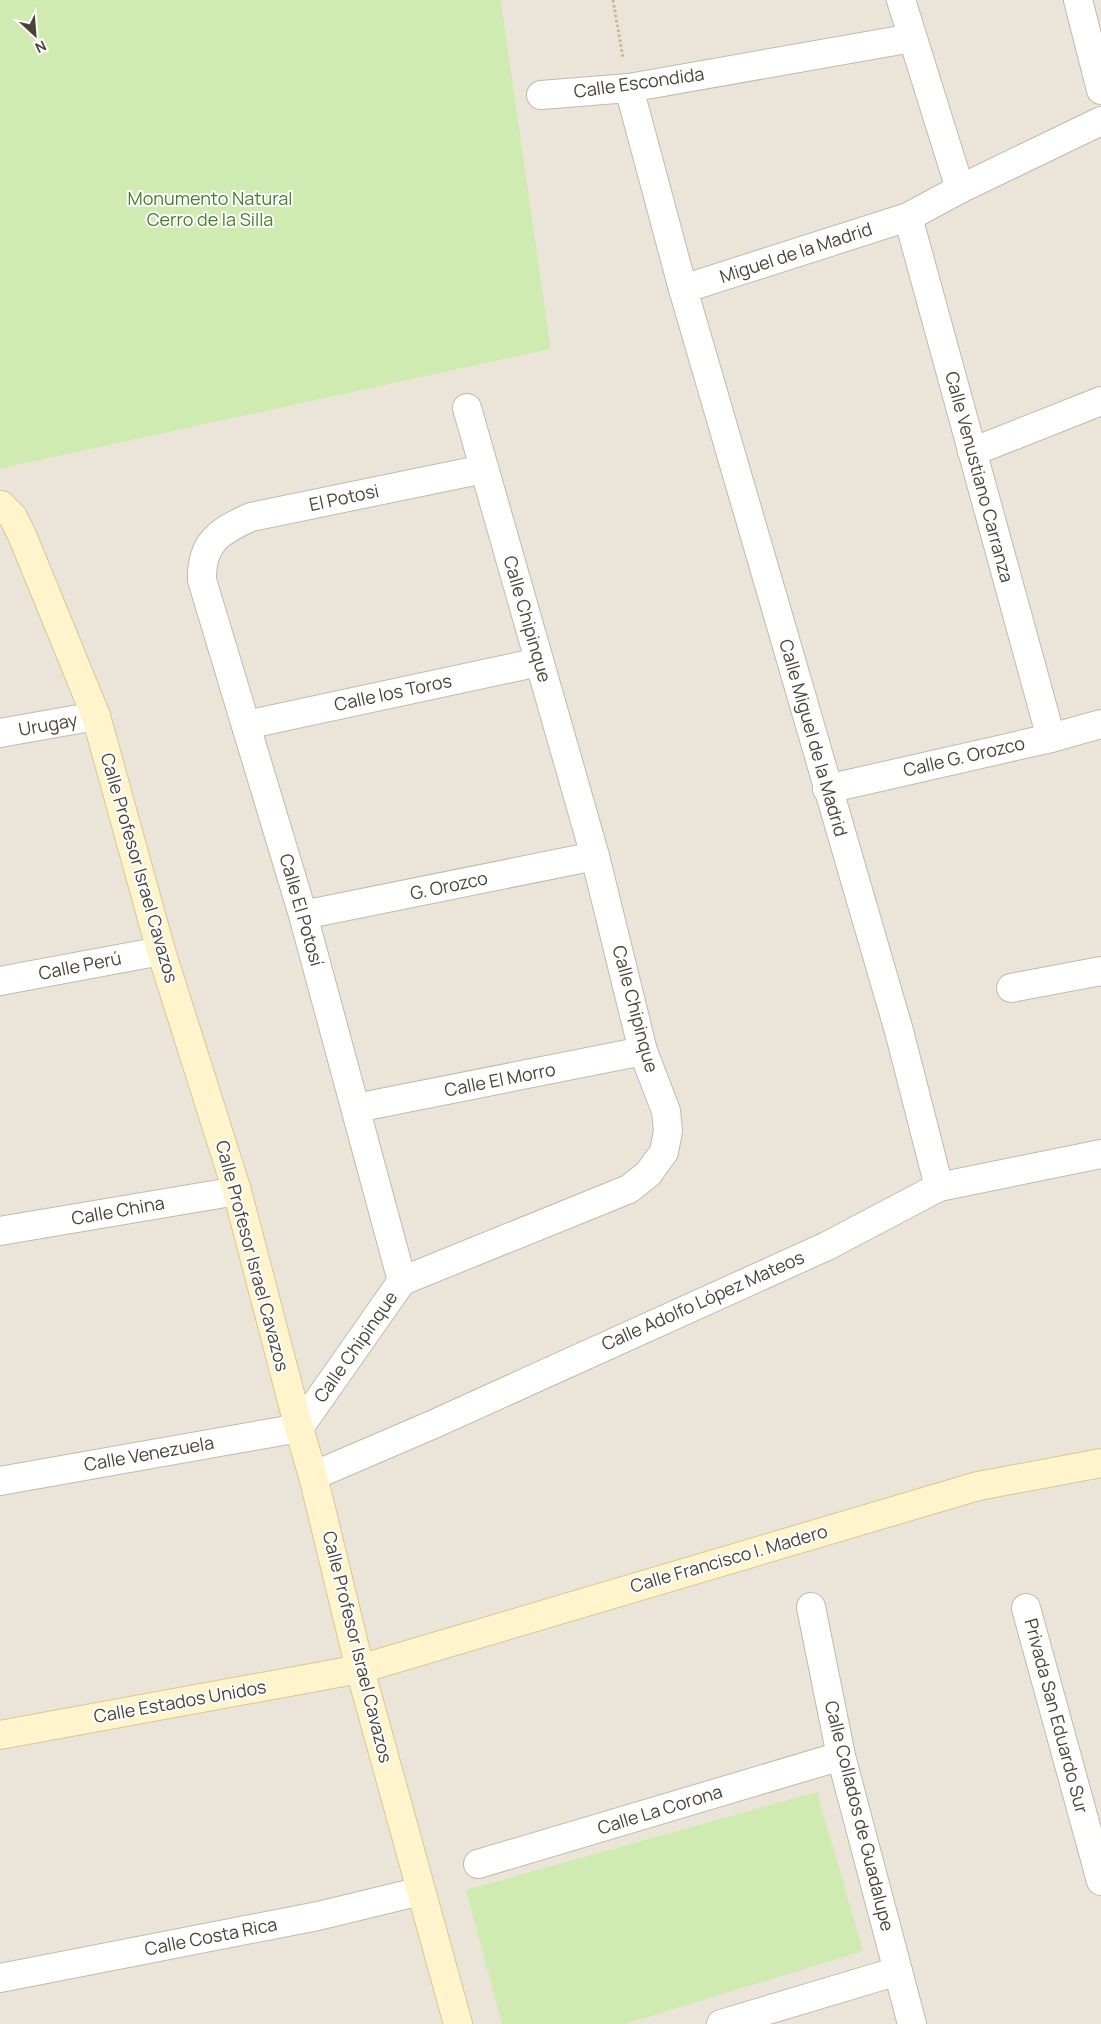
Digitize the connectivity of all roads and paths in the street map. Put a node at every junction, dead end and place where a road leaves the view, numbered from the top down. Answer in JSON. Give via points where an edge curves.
{"nodes":[{"id":1,"x":613,"y":0,"type":"edge"},
{"id":2,"x":901,"y":0,"type":"edge"},
{"id":3,"x":1078,"y":0,"type":"edge"},
{"id":4,"x":912,"y":38,"type":"junction"},
{"id":5,"x":628,"y":88,"type":"junction"},
{"id":6,"x":1101,"y":90,"type":"edge"},
{"id":7,"x":541,"y":95,"type":"dead end"},
{"id":8,"x":1101,"y":121,"type":"edge"},
{"id":9,"x":960,"y":189,"type":"junction"},
{"id":10,"x":908,"y":217,"type":"junction"},
{"id":11,"x":683,"y":289,"type":"junction"},
{"id":12,"x":1101,"y":401,"type":"edge"},
{"id":13,"x":467,"y":408,"type":"dead end"},
{"id":14,"x":972,"y":452,"type":"junction"},
{"id":15,"x":484,"y":469,"type":"junction"},
{"id":16,"x":0,"y":505,"type":"edge"},
{"id":17,"x":211,"y":543,"type":"joint"},
{"id":18,"x":539,"y":662,"type":"junction"},
{"id":19,"x":96,"y":716,"type":"junction"},
{"id":20,"x":1101,"y":724,"type":"edge"},
{"id":21,"x":246,"y":725,"type":"junction"},
{"id":22,"x":0,"y":733,"type":"edge"},
{"id":23,"x":1051,"y":738,"type":"junction"},
{"id":24,"x":827,"y":789,"type":"junction"},
{"id":25,"x":595,"y":856,"type":"junction"},
{"id":26,"x":303,"y":915,"type":"junction"},
{"id":27,"x":161,"y":951,"type":"junction"},
{"id":28,"x":1101,"y":971,"type":"edge"},
{"id":29,"x":0,"y":981,"type":"edge"},
{"id":30,"x":1011,"y":988,"type":"dead end"},
{"id":31,"x":643,"y":1052,"type":"junction"},
{"id":32,"x":356,"y":1108,"type":"junction"},
{"id":33,"x":1101,"y":1154,"type":"edge"},
{"id":34,"x":939,"y":1187,"type":"junction"},
{"id":35,"x":237,"y":1191,"type":"junction"},
{"id":36,"x":0,"y":1231,"type":"edge"},
{"id":37,"x":402,"y":1281,"type":"junction"},
{"id":38,"x":298,"y":1428,"type":"junction"},
{"id":39,"x":1101,"y":1463,"type":"edge"},
{"id":40,"x":313,"y":1476,"type":"junction"},
{"id":41,"x":0,"y":1481,"type":"edge"},
{"id":42,"x":811,"y":1607,"type":"dead end"},
{"id":43,"x":1026,"y":1608,"type":"dead end"},
{"id":44,"x":360,"y":1669,"type":"junction"},
{"id":45,"x":0,"y":1735,"type":"edge"},
{"id":46,"x":841,"y":1756,"type":"junction"},
{"id":47,"x":478,"y":1864,"type":"dead end"},
{"id":48,"x":1101,"y":1881,"type":"edge"},
{"id":49,"x":421,"y":1891,"type":"junction"},
{"id":50,"x":898,"y":1972,"type":"junction"},
{"id":51,"x":0,"y":1978,"type":"edge"},
{"id":52,"x":458,"y":2024,"type":"edge"},
{"id":53,"x":721,"y":2024,"type":"edge"},
{"id":54,"x":912,"y":2024,"type":"edge"}],
"edges":[{"from":1,"to":5,"type":"path"},
{"from":2,"to":4,"type":"street"},
{"from":3,"to":6,"type":"street"},
{"from":4,"to":5,"type":"street","name":"Calle Escondida"},
{"from":4,"to":9,"type":"street"},
{"from":5,"to":7,"type":"street","name":"Calle Escondida"},
{"from":5,"to":11,"type":"street","name":"Calle Miguel de la Madrid"},
{"from":8,"to":9,"type":"street","name":"Miguel de la Madrid"},
{"from":9,"to":10,"type":"street","name":"Miguel de la Madrid"},
{"from":10,"to":11,"type":"street","name":"Miguel de la Madrid"},
{"from":10,"to":14,"type":"street","name":"Calle Venustiano Carranza"},
{"from":11,"to":24,"type":"street","name":"Calle Miguel de la Madrid"},
{"from":12,"to":14,"type":"street"},
{"from":13,"to":15,"type":"street","name":"Calle Chipinque"},
{"from":14,"to":23,"type":"street","name":"Calle Venustiano Carranza"},
{"from":15,"to":17,"type":"street","name":"El Potosi","via":[[251,517],[228,528]]},
{"from":15,"to":18,"type":"street","name":"Calle Chipinque"},
{"from":16,"to":19,"type":"street","name":"Calle Profesor Israel Cavazos","via":[[13,517],[22,535]]},
{"from":17,"to":21,"type":"street","name":"Calle El Potosí","via":[[202,563],[202,580]]},
{"from":18,"to":21,"type":"street","name":"Calle los Toros"},
{"from":18,"to":25,"type":"street","name":"Calle Chipinque"},
{"from":19,"to":22,"type":"street","name":"Urugay"},
{"from":19,"to":27,"type":"street","name":"Calle Profesor Israel Cavazos"},
{"from":20,"to":23,"type":"street","name":"Calle G. Orozco"},
{"from":21,"to":26,"type":"street","name":"Calle El Potosí"},
{"from":23,"to":24,"type":"street","name":"Calle G. Orozco"},
{"from":24,"to":34,"type":"street","name":"Calle Miguel de la Madrid","via":[[899,1031]]},
{"from":25,"to":26,"type":"street","name":"G. Orozco"},
{"from":25,"to":31,"type":"street","name":"Calle Chipinque"},
{"from":26,"to":32,"type":"street","name":"Calle El Potosí"},
{"from":27,"to":29,"type":"street","name":"Calle Perú"},
{"from":27,"to":35,"type":"street","name":"Calle Profesor Israel Cavazos"},
{"from":28,"to":30,"type":"street"},
{"from":31,"to":32,"type":"street","name":"Calle El Morro"},
{"from":31,"to":37,"type":"street","name":"Calle Chipinque","via":[[666,1111],[668,1131],[664,1152],[648,1174],[629,1189]]},
{"from":32,"to":37,"type":"street","name":"Calle El Potosí"},
{"from":33,"to":34,"type":"street","name":"Calle Adolfo López Mateos"},
{"from":34,"to":40,"type":"street","name":"Calle Adolfo López Mateos","via":[[827,1246]]},
{"from":35,"to":36,"type":"street","name":"Calle China"},
{"from":35,"to":38,"type":"street","name":"Calle Profesor Israel Cavazos"},
{"from":37,"to":38,"type":"street","name":"Calle Chipinque"},
{"from":38,"to":40,"type":"street","name":"Calle Profesor Israel Cavazos"},
{"from":38,"to":41,"type":"street","name":"Calle Venezuela"},
{"from":39,"to":44,"type":"street","name":"Calle Francisco I. Madero","via":[[978,1486]]},
{"from":40,"to":44,"type":"street","name":"Calle Profesor Israel Cavazos"},
{"from":42,"to":46,"type":"street","name":"Calle Collados de Guadalupe"},
{"from":43,"to":48,"type":"street","name":"Privada San Eduardo Sur"},
{"from":44,"to":45,"type":"street","name":"Calle Estados Unidos"},
{"from":44,"to":49,"type":"street","name":"Calle Profesor Israel Cavazos"},
{"from":46,"to":47,"type":"street","name":"Calle La Corona"},
{"from":46,"to":50,"type":"street","name":"Calle Collados de Guadalupe"},
{"from":49,"to":51,"type":"street","name":"Calle Costa Rica","via":[[318,1916]]},
{"from":49,"to":52,"type":"street","name":"Calle Profesor Israel Cavazos"},
{"from":50,"to":53,"type":"street"},
{"from":50,"to":54,"type":"street","name":"Calle Collados de Guadalupe"}]}
